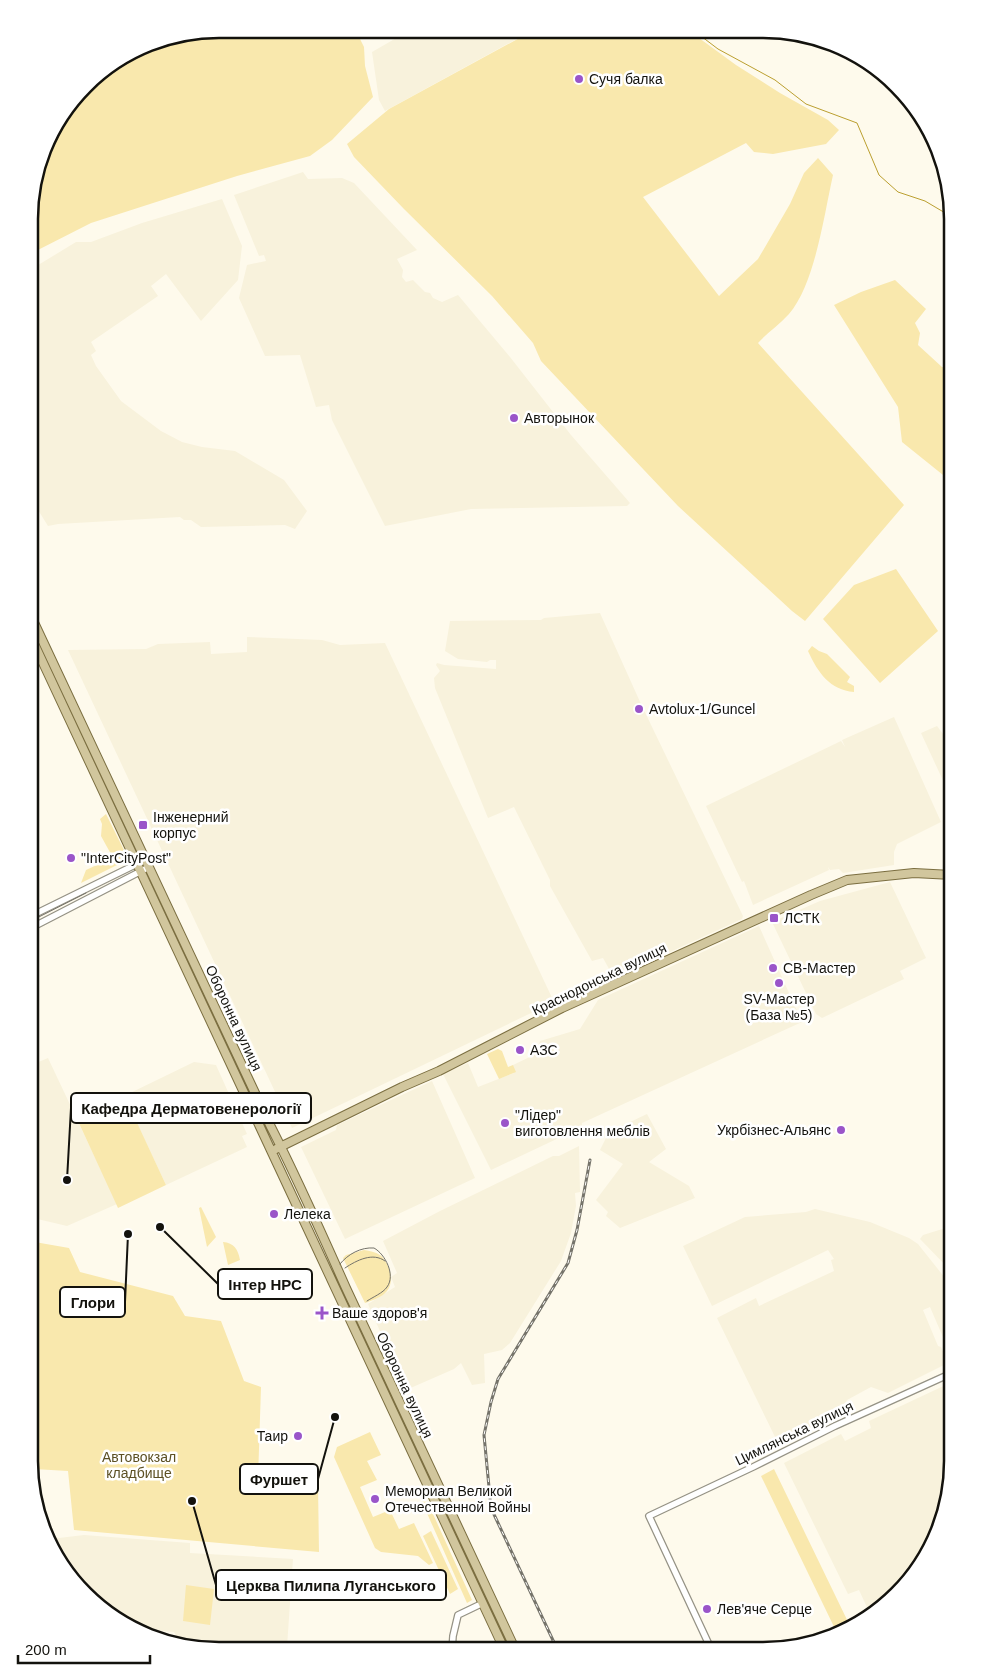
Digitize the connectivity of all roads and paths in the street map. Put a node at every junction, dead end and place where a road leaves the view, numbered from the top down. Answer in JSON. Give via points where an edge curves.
{"nodes":[{"id":1,"x":38,"y":631,"type":"edge"},
{"id":2,"x":38,"y":652,"type":"edge"},
{"id":3,"x":147,"y":864,"type":"junction"},
{"id":4,"x":139,"y":868,"type":"junction"},
{"id":5,"x":944,"y":875,"type":"edge"},
{"id":6,"x":79,"y":892,"type":"junction"},
{"id":7,"x":84,"y":902,"type":"junction"},
{"id":8,"x":38,"y":912,"type":"edge"},
{"id":9,"x":38,"y":925,"type":"edge"},
{"id":10,"x":281,"y":1147,"type":"junction"},
{"id":11,"x":270,"y":1152,"type":"junction"},
{"id":12,"x":944,"y":1377,"type":"edge"},
{"id":13,"x":483,"y":1603,"type":"junction"},
{"id":14,"x":453,"y":1642,"type":"edge"},
{"id":15,"x":501,"y":1642,"type":"edge"},
{"id":16,"x":512,"y":1642,"type":"edge"},
{"id":17,"x":708,"y":1642,"type":"edge"}],
"edges":[{"from":1,"to":3,"type":"main road","name":"Оборонна вулиця"},
{"from":2,"to":4,"type":"main road","name":"Оборонна вулиця"},
{"from":3,"to":4,"type":"street"},
{"from":3,"to":10,"type":"main road","name":"Оборонна вулиця"},
{"from":4,"to":6,"type":"street"},
{"from":4,"to":7,"type":"street"},
{"from":4,"to":11,"type":"main road","name":"Оборонна вулиця"},
{"from":5,"to":10,"type":"main road","name":"Краснодонська вулиця","via":[[914,873],[847,880],[811,894],[562,1008]]},
{"from":6,"to":7,"type":"street"},
{"from":6,"to":8,"type":"street"},
{"from":7,"to":9,"type":"street"},
{"from":10,"to":11,"type":"main road","name":"Краснодонська вулиця"},
{"from":10,"to":16,"type":"main road","name":"Оборонна вулиця"},
{"from":11,"to":13,"type":"main road","name":"Оборонна вулиця"},
{"from":12,"to":17,"type":"street","name":"Цимлянська вулиця","via":[[649,1516]]},
{"from":13,"to":14,"type":"street","via":[[458,1615]]},
{"from":13,"to":15,"type":"main road","name":"Оборонна вулиця"}]}
